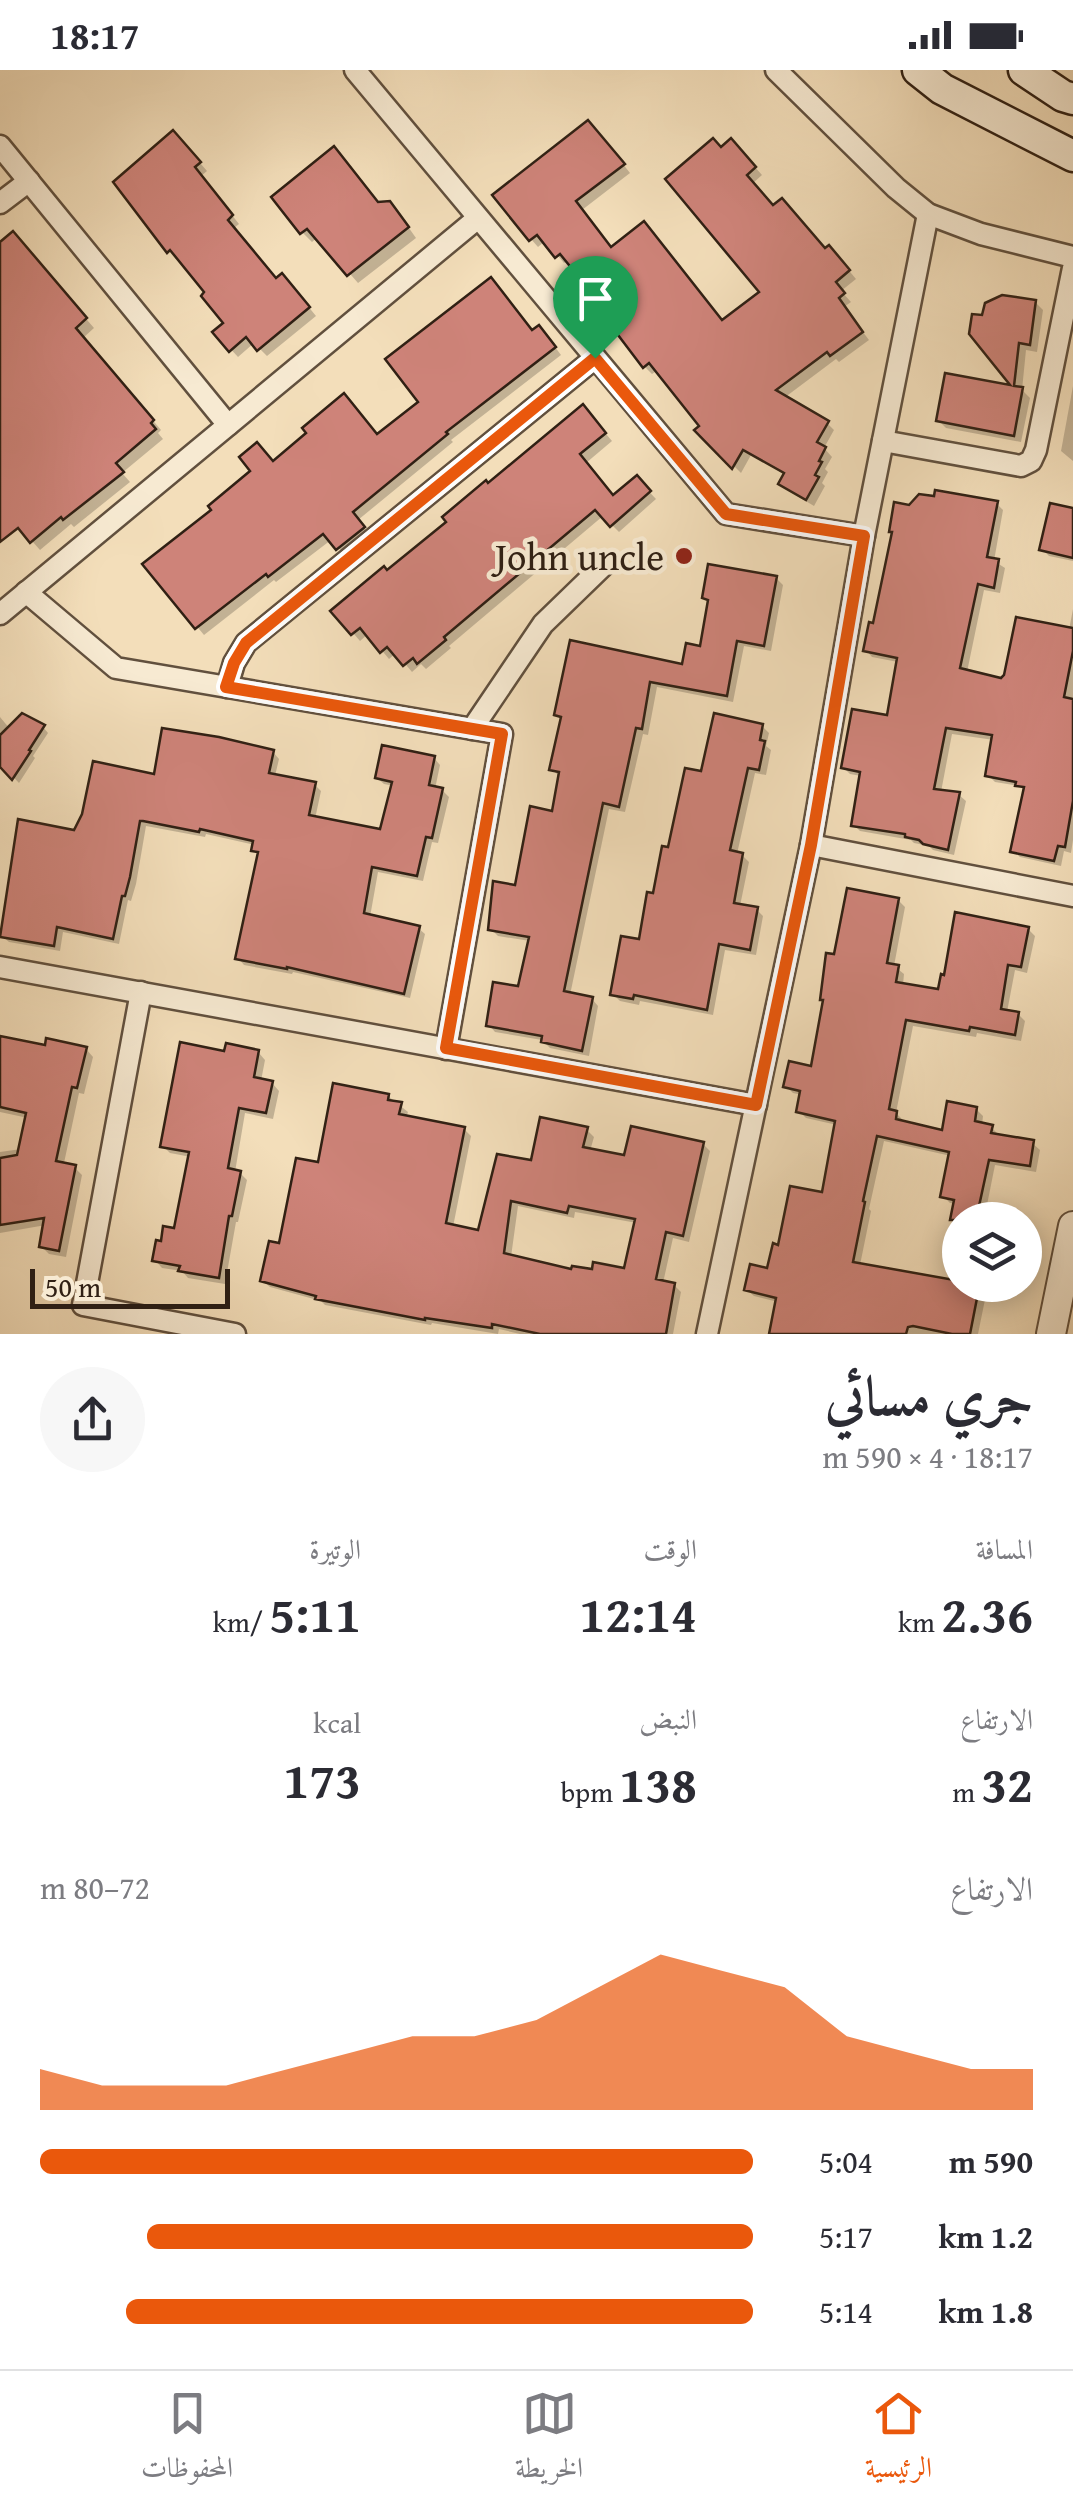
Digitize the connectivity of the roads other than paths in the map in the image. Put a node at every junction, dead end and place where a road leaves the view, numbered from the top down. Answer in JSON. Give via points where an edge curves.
{"nodes":[{"id":1,"x":355,"y":70,"type":"edge"},
{"id":2,"x":776,"y":70,"type":"edge"},
{"id":3,"x":918,"y":70,"type":"edge"},
{"id":4,"x":1024,"y":70,"type":"edge"},
{"id":5,"x":1073,"y":99,"type":"edge"},
{"id":6,"x":0,"y":146,"type":"edge"},
{"id":7,"x":1073,"y":156,"type":"edge"},
{"id":8,"x":28,"y":181,"type":"junction"},
{"id":9,"x":0,"y":203,"type":"edge"},
{"id":10,"x":928,"y":214,"type":"junction"},
{"id":11,"x":478,"y":218,"type":"junction"},
{"id":12,"x":1073,"y":257,"type":"edge"},
{"id":13,"x":1073,"y":268,"type":"edge"},
{"id":14,"x":595,"y":358,"type":"junction"},
{"id":15,"x":228,"y":425,"type":"junction"},
{"id":16,"x":883,"y":441,"type":"junction"},
{"id":17,"x":864,"y":536,"type":"junction"},
{"id":18,"x":606,"y":564,"type":"dead end"},
{"id":19,"x":26,"y":592,"type":"junction"},
{"id":20,"x":0,"y":614,"type":"edge"},
{"id":21,"x":226,"y":687,"type":"junction"},
{"id":22,"x":472,"y":729,"type":"junction"},
{"id":23,"x":811,"y":845,"type":"junction"},
{"id":24,"x":1073,"y":896,"type":"edge"},
{"id":25,"x":0,"y":966,"type":"edge"},
{"id":26,"x":141,"y":992,"type":"junction"},
{"id":27,"x":446,"y":1048,"type":"junction"},
{"id":28,"x":756,"y":1105,"type":"junction"},
{"id":29,"x":1073,"y":1226,"type":"edge"},
{"id":30,"x":235,"y":1334,"type":"edge"},
{"id":31,"x":707,"y":1334,"type":"edge"},
{"id":32,"x":1051,"y":1334,"type":"edge"}],
"edges":[{"from":1,"to":11,"type":"street"},
{"from":2,"to":10,"type":"street"},
{"from":3,"to":7,"type":"main road"},
{"from":4,"to":5,"type":"main road"},
{"from":6,"to":8,"type":"street"},
{"from":8,"to":9,"type":"street"},
{"from":8,"to":15,"type":"street"},
{"from":10,"to":12,"type":"street"},
{"from":10,"to":16,"type":"street"},
{"from":11,"to":14,"type":"street"},
{"from":11,"to":15,"type":"street"},
{"from":13,"to":16,"type":"street","via":[[1032,460],[1021,466]]},
{"from":14,"to":17,"type":"street","via":[[726,514]]},
{"from":14,"to":21,"type":"street","via":[[246,643]]},
{"from":15,"to":19,"type":"street"},
{"from":16,"to":17,"type":"street"},
{"from":17,"to":23,"type":"street"},
{"from":18,"to":22,"type":"street","via":[[543,624]]},
{"from":19,"to":20,"type":"street"},
{"from":19,"to":21,"type":"street","via":[[116,668]]},
{"from":21,"to":22,"type":"street"},
{"from":22,"to":27,"type":"street","via":[[502,734]]},
{"from":23,"to":24,"type":"street"},
{"from":23,"to":28,"type":"street"},
{"from":25,"to":26,"type":"street"},
{"from":26,"to":27,"type":"street"},
{"from":26,"to":30,"type":"street","via":[[83,1305]]},
{"from":27,"to":28,"type":"street"},
{"from":28,"to":31,"type":"street"},
{"from":29,"to":32,"type":"street"}]}
